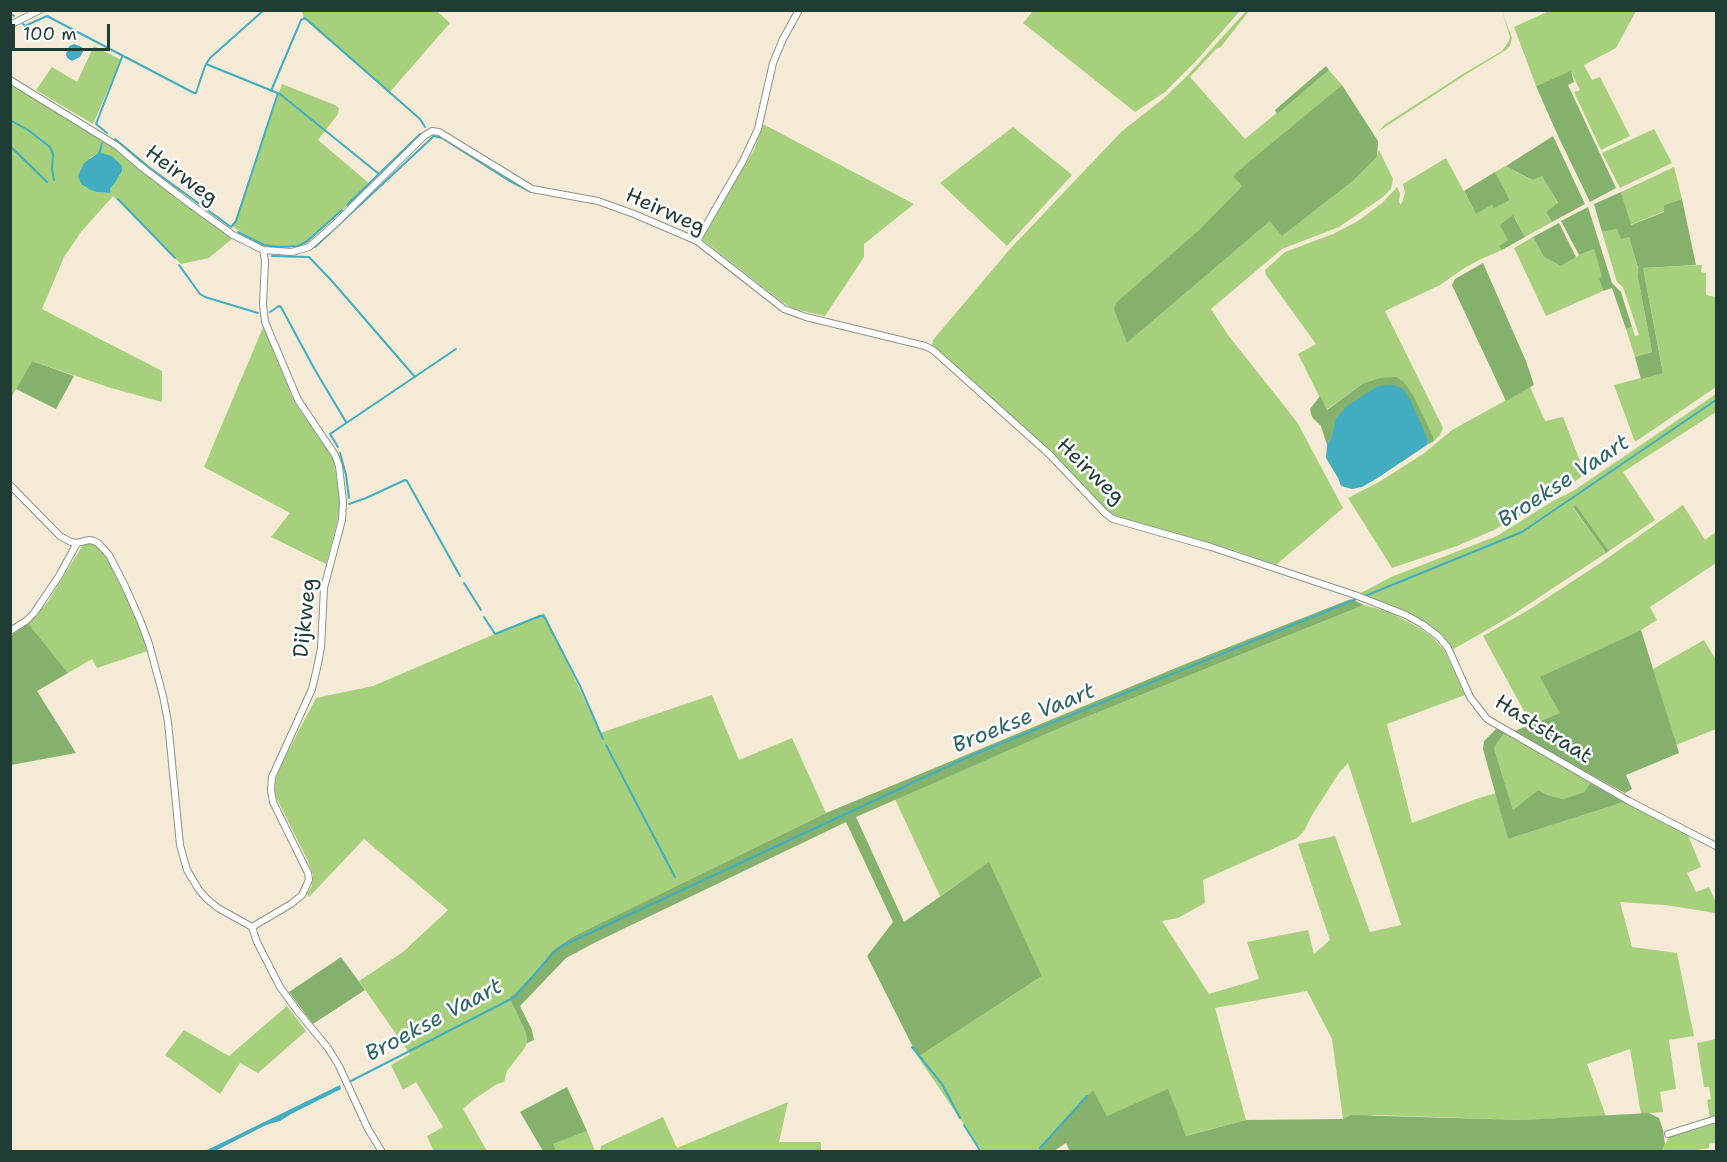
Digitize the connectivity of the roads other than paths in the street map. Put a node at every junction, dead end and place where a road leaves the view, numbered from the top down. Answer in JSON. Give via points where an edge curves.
{"nodes":[{"id":1,"x":40,"y":10,"type":"edge"},
{"id":2,"x":799,"y":10,"type":"edge"},
{"id":3,"x":10,"y":25,"type":"edge"},
{"id":4,"x":10,"y":80,"type":"edge"},
{"id":5,"x":697,"y":241,"type":"junction"},
{"id":6,"x":263,"y":250,"type":"junction"},
{"id":7,"x":10,"y":485,"type":"edge"},
{"id":8,"x":78,"y":543,"type":"junction"},
{"id":9,"x":1356,"y":596,"type":"joint"},
{"id":10,"x":10,"y":631,"type":"edge"},
{"id":11,"x":1716,"y":846,"type":"edge"},
{"id":12,"x":252,"y":927,"type":"junction"},
{"id":13,"x":1716,"y":1119,"type":"edge"},
{"id":14,"x":1668,"y":1134,"type":"dead end"},
{"id":15,"x":382,"y":1152,"type":"edge"}],
"edges":[{"from":1,"to":3,"type":"street"},
{"from":2,"to":5,"type":"street","via":[[773,63],[758,129]]},
{"from":4,"to":6,"type":"street","name":"Heirweg","via":[[117,146],[190,204]]},
{"from":5,"to":6,"type":"street","name":"Heirweg","via":[[598,201],[532,189],[432,131],[309,247],[292,252]]},
{"from":5,"to":9,"type":"street","name":"Heirweg","via":[[784,309],[933,350],[1049,454],[1113,519]]},
{"from":6,"to":12,"type":"street","name":"Dijkweg","via":[[265,322],[298,400],[335,455],[343,502],[324,588],[318,668],[272,777],[273,802],[309,880],[306,889],[283,910]]},
{"from":7,"to":8,"type":"street","via":[[60,536]]},
{"from":8,"to":10,"type":"street","via":[[34,613]]},
{"from":8,"to":12,"type":"street","via":[[94,541],[109,555],[149,644],[164,696],[180,845],[187,870],[207,899]]},
{"from":9,"to":11,"type":"street","name":"Haststraat","via":[[1406,615],[1439,637],[1451,653],[1470,697],[1487,719]]},
{"from":12,"to":15,"type":"street","via":[[280,987],[328,1048]]},
{"from":13,"to":14,"type":"street"}]}
